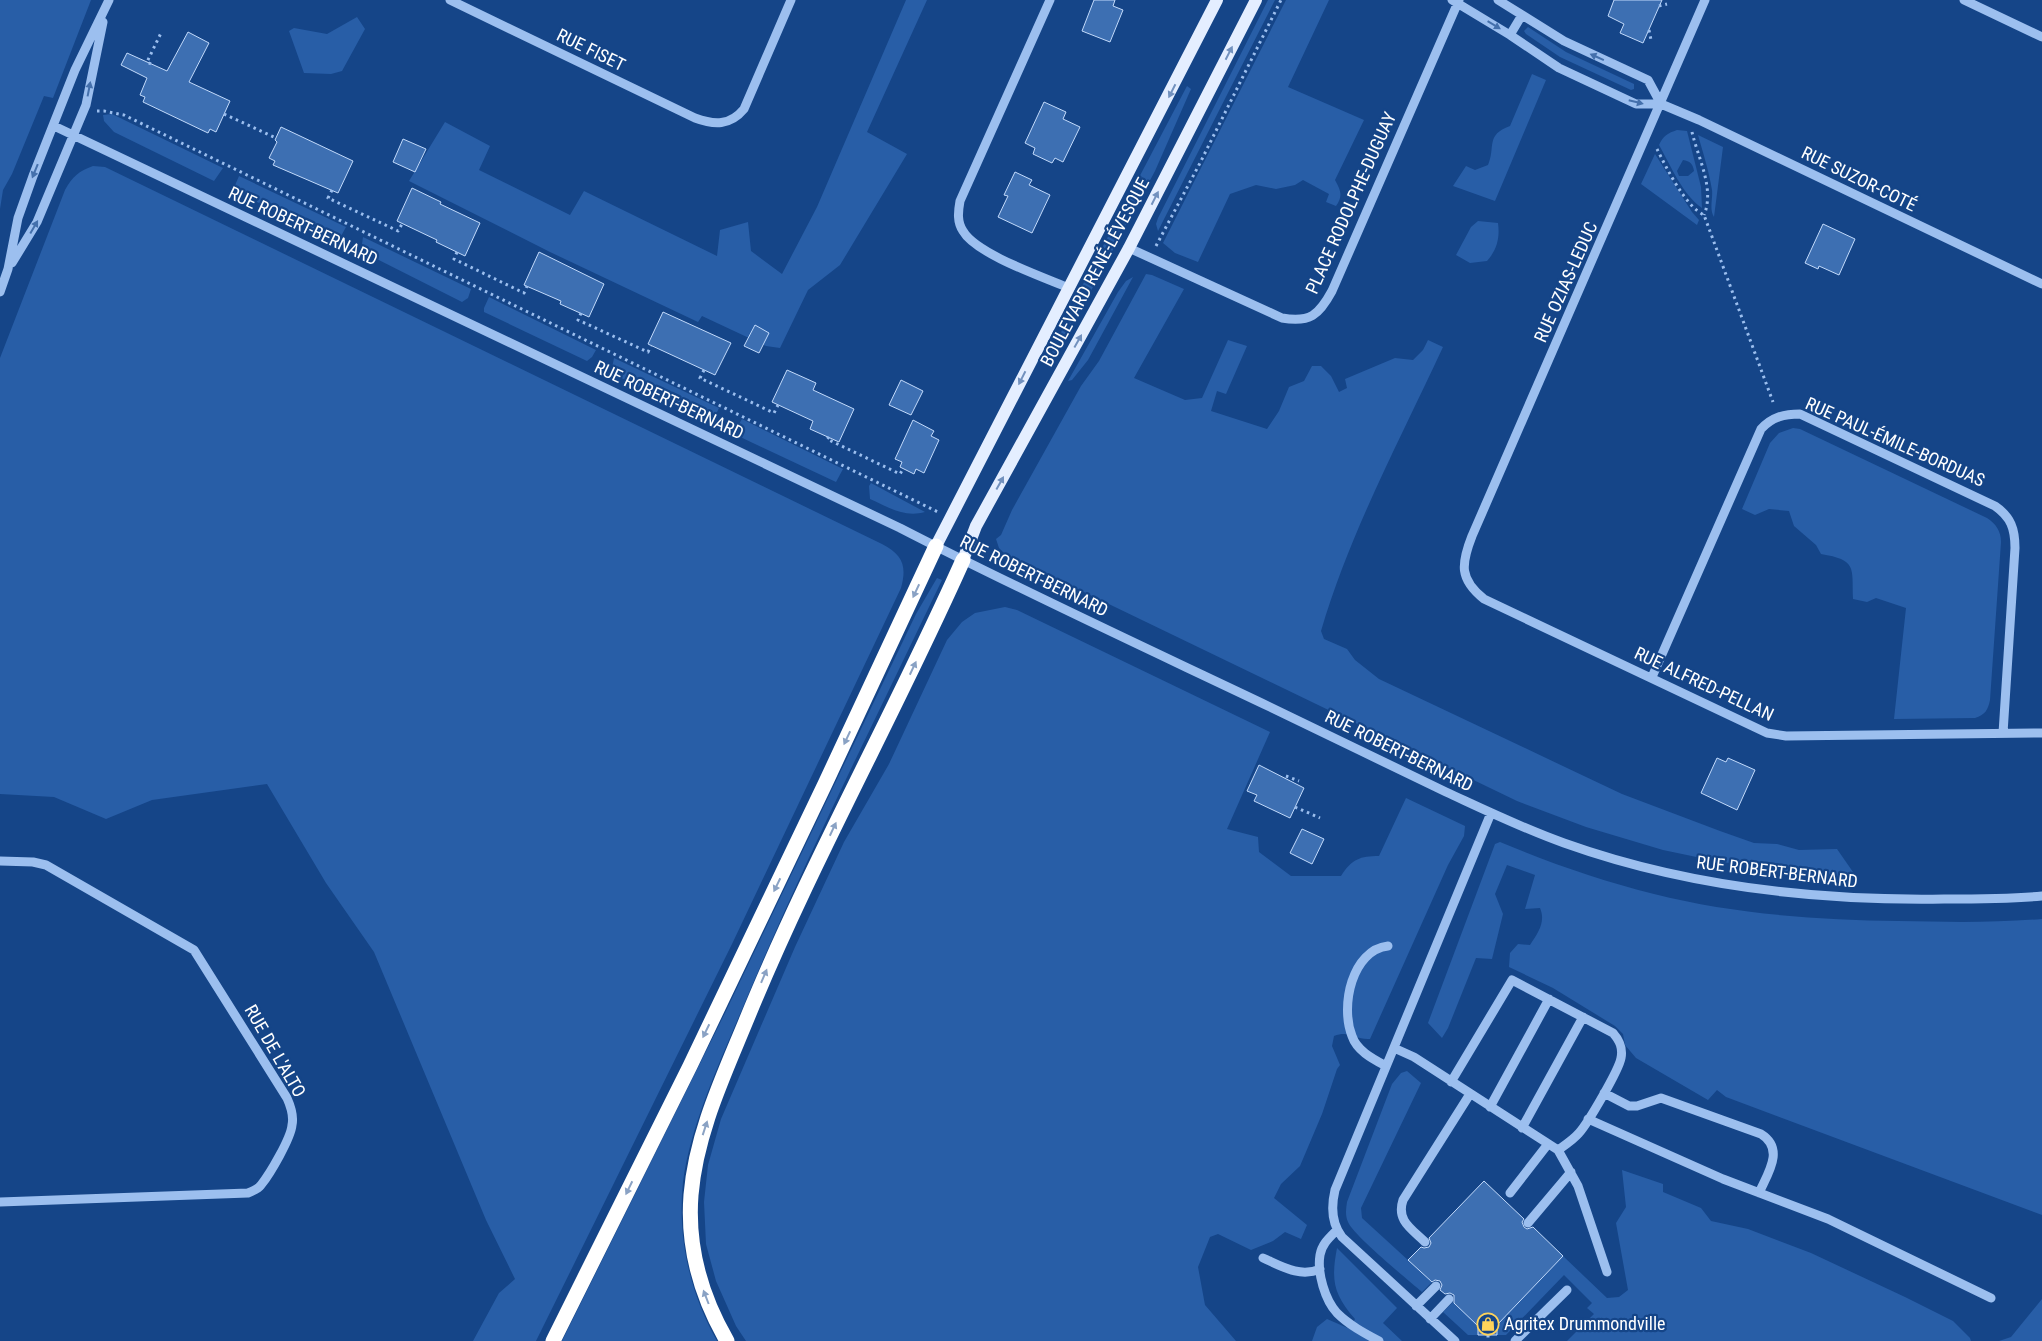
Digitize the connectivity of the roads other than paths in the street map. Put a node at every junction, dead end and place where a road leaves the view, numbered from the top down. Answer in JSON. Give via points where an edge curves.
{"nodes":[{"id":1,"x":109,"y":0,"type":"edge"},
{"id":2,"x":450,"y":0,"type":"edge"},
{"id":3,"x":791,"y":0,"type":"edge"},
{"id":4,"x":1050,"y":0,"type":"edge"},
{"id":5,"x":1217,"y":0,"type":"edge"},
{"id":6,"x":1256,"y":0,"type":"edge"},
{"id":7,"x":1498,"y":0,"type":"edge"},
{"id":8,"x":1706,"y":0,"type":"edge"},
{"id":9,"x":1964,"y":0,"type":"edge"},
{"id":10,"x":1456,"y":1,"type":"edge"},
{"id":11,"x":106,"y":9,"type":"junction"},
{"id":12,"x":1522,"y":16,"type":"junction"},
{"id":13,"x":1510,"y":34,"type":"junction"},
{"id":14,"x":2042,"y":37,"type":"edge"},
{"id":15,"x":1661,"y":104,"type":"junction"},
{"id":16,"x":54,"y":126,"type":"junction"},
{"id":17,"x":73,"y":135,"type":"junction"},
{"id":18,"x":1129,"y":248,"type":"junction"},
{"id":19,"x":8,"y":269,"type":"junction"},
{"id":20,"x":2042,"y":284,"type":"edge"},
{"id":21,"x":1069,"y":288,"type":"junction"},
{"id":22,"x":0,"y":292,"type":"edge"},
{"id":23,"x":936,"y":546,"type":"junction"},
{"id":24,"x":963,"y":560,"type":"junction"},
{"id":25,"x":1466,"y":578,"type":"joint"},
{"id":26,"x":1652,"y":677,"type":"junction"},
{"id":27,"x":2042,"y":732,"type":"edge"},
{"id":28,"x":2003,"y":733,"type":"junction"},
{"id":29,"x":1492,"y":813,"type":"junction"},
{"id":30,"x":0,"y":861,"type":"edge"},
{"id":31,"x":2042,"y":896,"type":"edge"},
{"id":32,"x":1388,"y":946,"type":"dead end"},
{"id":33,"x":1548,"y":999,"type":"junction"},
{"id":34,"x":1582,"y":1017,"type":"junction"},
{"id":35,"x":1394,"y":1048,"type":"junction"},
{"id":36,"x":1386,"y":1066,"type":"junction"},
{"id":37,"x":1451,"y":1082,"type":"junction"},
{"id":38,"x":1604,"y":1093,"type":"junction"},
{"id":39,"x":1470,"y":1094,"type":"junction"},
{"id":40,"x":1490,"y":1107,"type":"junction"},
{"id":41,"x":1588,"y":1119,"type":"junction"},
{"id":42,"x":1522,"y":1128,"type":"junction"},
{"id":43,"x":1548,"y":1144,"type":"junction"},
{"id":44,"x":1558,"y":1150,"type":"junction"},
{"id":45,"x":1571,"y":1172,"type":"junction"},
{"id":46,"x":1510,"y":1193,"type":"dead end"},
{"id":47,"x":1759,"y":1193,"type":"junction"},
{"id":48,"x":0,"y":1202,"type":"edge"},
{"id":49,"x":1528,"y":1223,"type":"dead end"},
{"id":50,"x":1337,"y":1230,"type":"junction"},
{"id":51,"x":1425,"y":1242,"type":"dead end"},
{"id":52,"x":1262,"y":1258,"type":"dead end"},
{"id":53,"x":1320,"y":1269,"type":"junction"},
{"id":54,"x":1607,"y":1272,"type":"dead end"},
{"id":55,"x":1436,"y":1286,"type":"dead end"},
{"id":56,"x":1567,"y":1290,"type":"dead end"},
{"id":57,"x":1991,"y":1298,"type":"dead end"},
{"id":58,"x":1450,"y":1299,"type":"dead end"},
{"id":59,"x":1416,"y":1306,"type":"junction"},
{"id":60,"x":1430,"y":1319,"type":"junction"},
{"id":61,"x":553,"y":1341,"type":"edge"},
{"id":62,"x":727,"y":1341,"type":"edge"},
{"id":63,"x":1379,"y":1341,"type":"edge"},
{"id":64,"x":1455,"y":1341,"type":"edge"},
{"id":65,"x":1514,"y":1341,"type":"edge"}],
"edges":[{"from":1,"to":11,"type":"street"},
{"from":2,"to":3,"type":"street","name":"RUE FISET","via":[[695,118],[720,124],[734,119],[744,109]]},
{"from":4,"to":21,"type":"street","via":[[960,201],[958,213],[962,230],[980,247]]},
{"from":5,"to":21,"type":"main road","name":"BOULEVARD RENÉ-LÉVESQUE","one_way":true},
{"from":18,"to":6,"type":"main road","name":"BOULEVARD RENÉ-LÉVESQUE","one_way":true},
{"from":7,"to":12,"type":"street"},
{"from":8,"to":15,"type":"street","name":"RUE OZIAS-LEDUC"},
{"from":9,"to":14,"type":"street"},
{"from":10,"to":13,"type":"street","name":"RUE SUZOR-COTÉ","one_way":true},
{"from":10,"to":18,"type":"street","name":"PLACE RODOLPHE-DUGUAY","via":[[1332,291],[1313,316],[1304,320],[1282,318]]},
{"from":11,"to":16,"type":"street","via":[[75,70]]},
{"from":17,"to":11,"type":"street","one_way":true,"via":[[86,104]]},
{"from":12,"to":13,"type":"street"},
{"from":15,"to":12,"type":"street","one_way":true,"via":[[1648,80],[1564,41]]},
{"from":13,"to":15,"type":"street","name":"RUE SUZOR-COTÉ","one_way":true,"via":[[1559,68],[1636,104]]},
{"from":15,"to":20,"type":"street","name":"RUE SUZOR-COTÉ"},
{"from":15,"to":25,"type":"street","name":"RUE OZIAS-LEDUC","via":[[1472,536],[1464,558]]},
{"from":16,"to":17,"type":"street","name":"RUE ROBERT-BERNARD"},
{"from":16,"to":19,"type":"street","one_way":true,"via":[[18,218]]},
{"from":19,"to":17,"type":"street","one_way":true,"via":[[37,222]]},
{"from":17,"to":23,"type":"street","name":"RUE ROBERT-BERNARD"},
{"from":24,"to":18,"type":"main road","name":"BOULEVARD RENÉ-LÉVESQUE","one_way":true,"via":[[976,526]]},
{"from":19,"to":22,"type":"street"},
{"from":21,"to":23,"type":"main road","name":"BOULEVARD RENÉ-LÉVESQUE","one_way":true},
{"from":23,"to":24,"type":"street","name":"RUE ROBERT-BERNARD"},
{"from":23,"to":61,"type":"highway","one_way":true,"via":[[750,940]]},
{"from":24,"to":29,"type":"street","name":"RUE ROBERT-BERNARD"},
{"from":62,"to":24,"type":"highway","one_way":true,"via":[[704,1294],[692,1242],[691,1194],[703,1134],[774,954]]},
{"from":25,"to":26,"type":"street","name":"RUE ALFRED-PELLAN","via":[[1484,599]]},
{"from":26,"to":28,"type":"street","name":"RUE ALFRED-PELLAN","via":[[1777,735]]},
{"from":26,"to":28,"type":"street","name":"RUE PAUL-ÉMILE-BORDUAS","via":[[1755,441],[1772,419],[1800,414],[1995,506],[2010,520],[2015,548]]},
{"from":27,"to":28,"type":"street","name":"RUE ALFRED-PELLAN"},
{"from":29,"to":31,"type":"street","name":"RUE ROBERT-BERNARD","via":[[1550,838],[1620,861],[1689,878],[1754,889],[1881,900]]},
{"from":29,"to":35,"type":"street"},
{"from":30,"to":48,"type":"street","name":"RUE DE L'ALTO","via":[[46,865],[194,950],[287,1098],[293,1122],[287,1142],[264,1181],[258,1189],[248,1193]]},
{"from":32,"to":36,"type":"street","via":[[1378,948],[1364,959],[1351,986],[1347,1008],[1357,1045]]},
{"from":33,"to":34,"type":"street"},
{"from":33,"to":37,"type":"street","via":[[1512,980]]},
{"from":33,"to":40,"type":"street"},
{"from":34,"to":38,"type":"street","via":[[1614,1033],[1622,1048],[1615,1075]]},
{"from":34,"to":42,"type":"street"},
{"from":35,"to":36,"type":"street"},
{"from":35,"to":37,"type":"street","via":[[1414,1057]]},
{"from":36,"to":50,"type":"street","via":[[1335,1190],[1332,1211]]},
{"from":37,"to":39,"type":"street"},
{"from":38,"to":41,"type":"street"},
{"from":38,"to":47,"type":"street","via":[[1629,1106],[1661,1098],[1761,1134],[1773,1146],[1774,1157]]},
{"from":39,"to":40,"type":"street"},
{"from":39,"to":51,"type":"street","via":[[1400,1208],[1403,1221]]},
{"from":40,"to":42,"type":"street"},
{"from":41,"to":44,"type":"street","via":[[1580,1132]]},
{"from":41,"to":47,"type":"street"},
{"from":42,"to":43,"type":"street"},
{"from":43,"to":44,"type":"street"},
{"from":43,"to":46,"type":"street"},
{"from":44,"to":45,"type":"street"},
{"from":45,"to":49,"type":"street"},
{"from":45,"to":54,"type":"street"},
{"from":47,"to":57,"type":"street","via":[[1828,1219]]},
{"from":50,"to":53,"type":"street","via":[[1325,1242],[1320,1255]]},
{"from":50,"to":59,"type":"street"},
{"from":52,"to":53,"type":"street","via":[[1297,1272]]},
{"from":53,"to":63,"type":"street","via":[[1326,1296],[1336,1312]]},
{"from":55,"to":59,"type":"street"},
{"from":56,"to":65,"type":"street"},
{"from":58,"to":60,"type":"street"},
{"from":59,"to":60,"type":"street"},
{"from":60,"to":64,"type":"street"}]}
